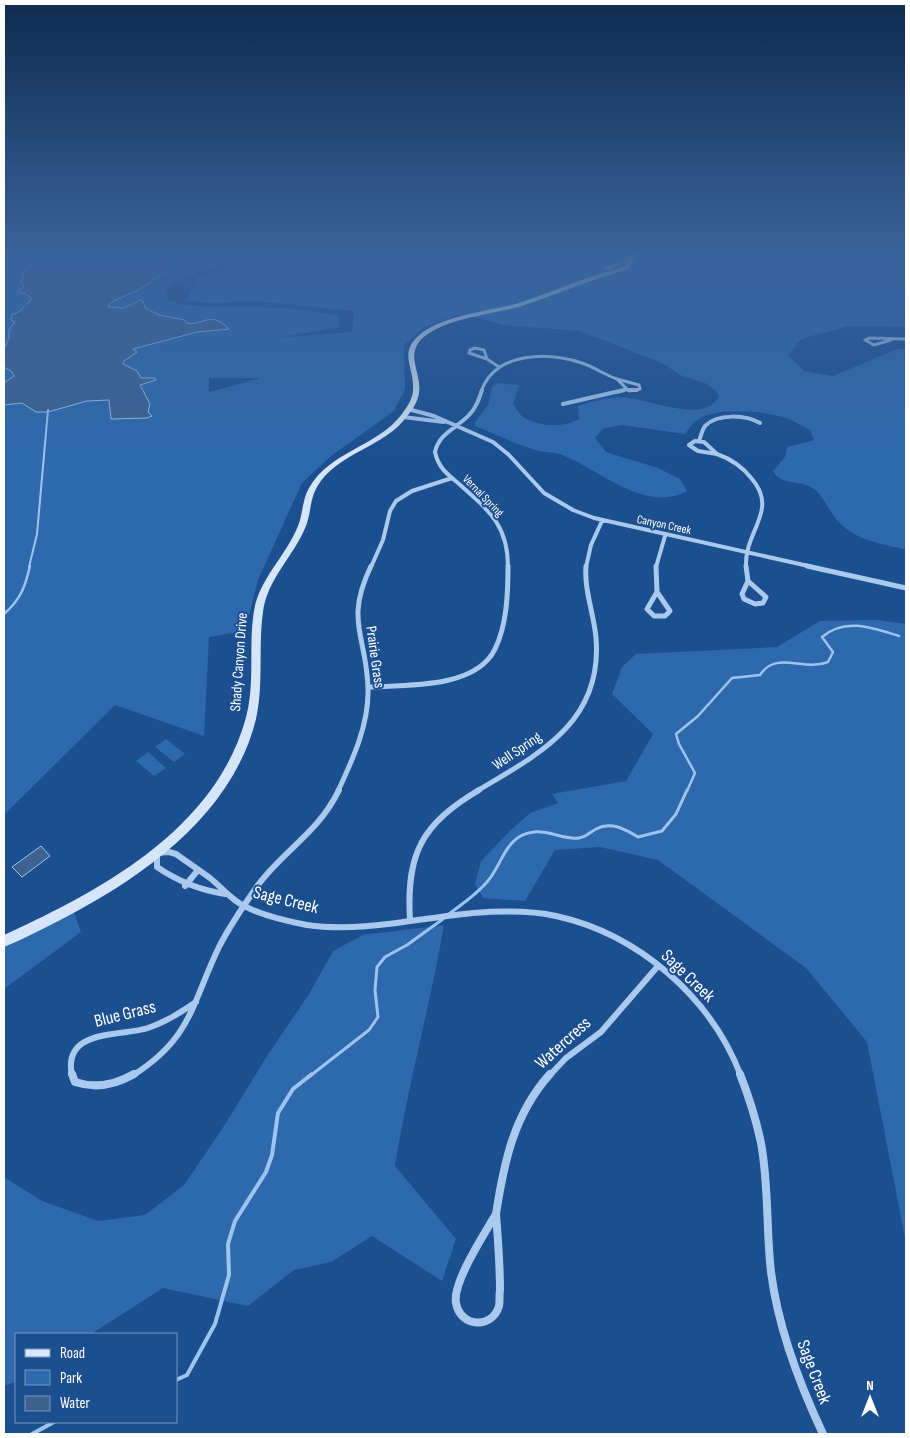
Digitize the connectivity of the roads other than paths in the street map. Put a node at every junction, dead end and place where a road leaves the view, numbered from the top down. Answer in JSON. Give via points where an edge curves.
{"nodes":[{"id":1,"x":455,"y":320,"type":"edge"},
{"id":2,"x":906,"y":339,"type":"edge"},
{"id":3,"x":891,"y":340,"type":"junction"},
{"id":4,"x":486,"y":359,"type":"junction"},
{"id":5,"x":499,"y":367,"type":"junction"},
{"id":6,"x":616,"y":378,"type":"junction"},
{"id":7,"x":625,"y":390,"type":"junction"},
{"id":8,"x":563,"y":404,"type":"dead end"},
{"id":9,"x":405,"y":413,"type":"junction"},
{"id":10,"x":433,"y":415,"type":"junction"},
{"id":11,"x":428,"y":422,"type":"junction"},
{"id":12,"x":444,"y":422,"type":"junction"},
{"id":13,"x":760,"y":423,"type":"dead end"},
{"id":14,"x":455,"y":426,"type":"junction"},
{"id":15,"x":699,"y":441,"type":"junction"},
{"id":16,"x":717,"y":454,"type":"junction"},
{"id":17,"x":452,"y":478,"type":"junction"},
{"id":18,"x":602,"y":521,"type":"junction"},
{"id":19,"x":665,"y":536,"type":"junction"},
{"id":20,"x":746,"y":553,"type":"junction"},
{"id":21,"x":748,"y":581,"type":"junction"},
{"id":22,"x":906,"y":588,"type":"edge"},
{"id":23,"x":657,"y":592,"type":"junction"},
{"id":24,"x":368,"y":687,"type":"junction"},
{"id":25,"x":157,"y":853,"type":"junction"},
{"id":26,"x":198,"y":870,"type":"junction"},
{"id":27,"x":185,"y":886,"type":"junction"},
{"id":28,"x":225,"y":894,"type":"junction"},
{"id":29,"x":245,"y":906,"type":"junction"},
{"id":30,"x":410,"y":920,"type":"junction"},
{"id":31,"x":4,"y":941,"type":"edge"},
{"id":32,"x":658,"y":966,"type":"junction"},
{"id":33,"x":196,"y":1002,"type":"junction"},
{"id":34,"x":496,"y":1214,"type":"junction"},
{"id":35,"x":823,"y":1434,"type":"edge"}],
"edges":[{"from":1,"to":9,"type":"street","name":"Shady Canyon Drive","via":[[430,330],[414,343],[410,355],[417,390]]},
{"from":2,"to":3,"type":"street"},
{"from":3,"to":3,"type":"street","via":[[870,338],[865,340],[876,346]]},
{"from":4,"to":4,"type":"street","via":[[473,356],[470,350],[484,350]]},
{"from":4,"to":5,"type":"street"},
{"from":5,"to":6,"type":"street","via":[[520,360],[551,357],[582,363]]},
{"from":5,"to":14,"type":"street","name":"Vernal Spring","via":[[486,380],[476,407]]},
{"from":6,"to":7,"type":"street"},
{"from":6,"to":7,"type":"street","via":[[641,388],[634,392]]},
{"from":7,"to":8,"type":"street"},
{"from":9,"to":10,"type":"street","name":"Canyon Creek"},
{"from":9,"to":11,"type":"street","name":"Canyon Creek"},
{"from":9,"to":25,"type":"street","name":"Shady Canyon Drive","via":[[388,433],[331,466],[311,490],[302,525],[272,575],[258,608],[254,706],[242,745],[221,784],[202,810]]},
{"from":10,"to":11,"type":"street"},
{"from":10,"to":12,"type":"street","name":"Canyon Creek"},
{"from":11,"to":12,"type":"street","name":"Canyon Creek"},
{"from":12,"to":14,"type":"street","name":"Canyon Creek"},
{"from":13,"to":15,"type":"street","via":[[742,416],[713,421],[705,426]]},
{"from":14,"to":17,"type":"street","name":"Vernal Spring","via":[[438,442],[435,453],[437,461]]},
{"from":14,"to":18,"type":"street","name":"Canyon Creek","via":[[500,446],[544,493],[573,510]]},
{"from":15,"to":16,"type":"street"},
{"from":15,"to":16,"type":"street","via":[[692,442],[690,447]]},
{"from":16,"to":20,"type":"street","via":[[748,474],[763,495],[764,506]]},
{"from":17,"to":24,"type":"street","name":"Prairie Grass","via":[[408,493],[393,504],[357,608]]},
{"from":17,"to":24,"type":"street","name":"Vernal Spring","via":[[494,520],[504,535],[509,552],[502,633],[495,651],[471,672],[452,680]]},
{"from":18,"to":19,"type":"street","name":"Canyon Creek"},
{"from":18,"to":30,"type":"street","name":"Well Spring","via":[[587,562],[598,647],[594,676],[586,700],[567,728],[538,755],[463,798],[428,830],[411,872]]},
{"from":19,"to":20,"type":"street","name":"Canyon Creek"},
{"from":19,"to":23,"type":"street","via":[[655,569]]},
{"from":20,"to":21,"type":"street"},
{"from":20,"to":22,"type":"street","name":"Canyon Creek"},
{"from":21,"to":21,"type":"street","via":[[742,594],[744,599],[755,604],[763,603],[766,600],[764,594]]},
{"from":23,"to":23,"type":"street","via":[[647,609],[654,616],[664,617],[670,611]]},
{"from":24,"to":29,"type":"street","name":"Prairie Grass","via":[[361,734],[334,798],[320,821],[258,885]]},
{"from":25,"to":26,"type":"street","name":"Sage Creek","via":[[172,852]]},
{"from":25,"to":27,"type":"street","name":"Sage Creek","via":[[156,867]]},
{"from":25,"to":31,"type":"street","name":"Shady Canyon Drive","via":[[96,896]]},
{"from":26,"to":27,"type":"street"},
{"from":26,"to":28,"type":"street","name":"Sage Creek"},
{"from":27,"to":28,"type":"street","name":"Sage Creek"},
{"from":28,"to":29,"type":"street","name":"Sage Creek"},
{"from":29,"to":30,"type":"street","name":"Sage Creek","via":[[310,925],[363,926]]},
{"from":29,"to":33,"type":"street","name":"Blue Grass","via":[[220,945]]},
{"from":30,"to":32,"type":"street","name":"Sage Creek","via":[[491,912],[556,916],[605,933],[642,953]]},
{"from":32,"to":34,"type":"street","name":"Watercress","via":[[601,1032],[566,1058],[530,1100],[511,1140]]},
{"from":32,"to":35,"type":"street","name":"Sage Creek","via":[[698,1002],[717,1028],[745,1082],[760,1141],[774,1287],[782,1331],[807,1401]]},
{"from":33,"to":33,"type":"street","name":"Blue Grass","via":[[182,1032],[148,1067],[111,1084],[96,1087],[74,1082],[69,1066],[79,1045],[93,1037],[150,1027]]},
{"from":34,"to":34,"type":"street","name":"Watercress","via":[[457,1286],[456,1304],[462,1315],[479,1324],[488,1321],[499,1306]]}]}
